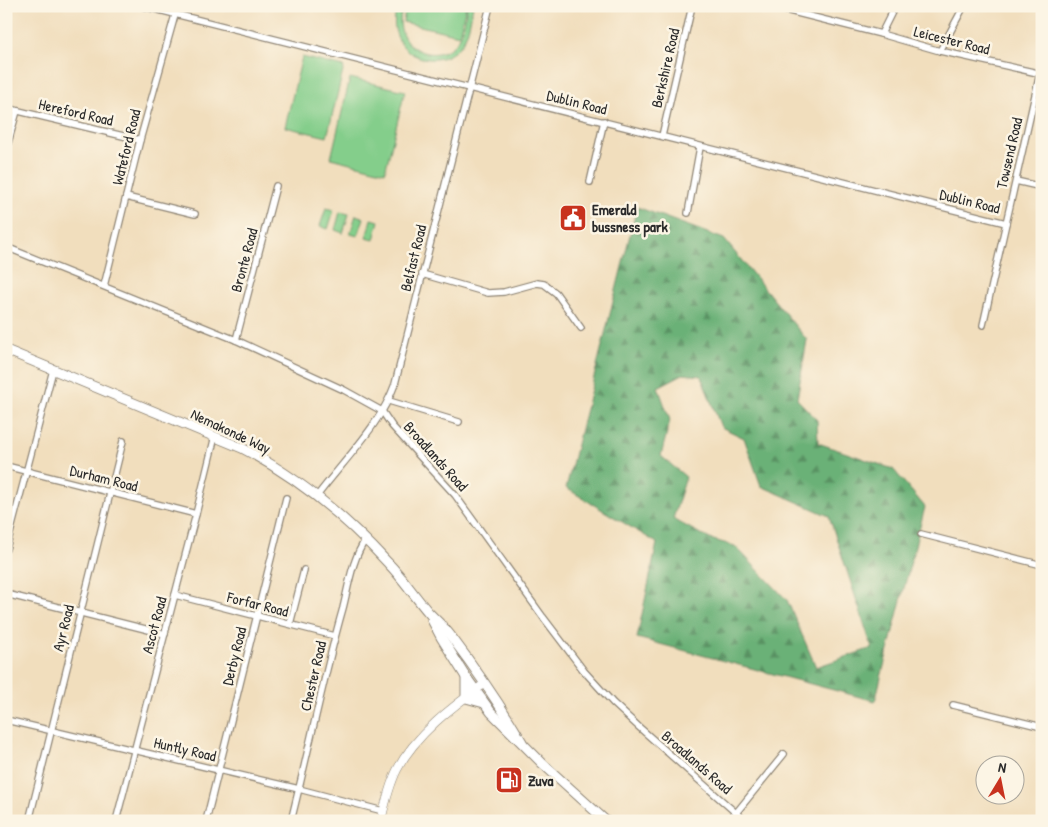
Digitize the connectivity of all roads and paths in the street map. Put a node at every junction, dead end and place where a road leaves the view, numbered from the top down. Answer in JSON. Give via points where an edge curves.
{"nodes":[{"id":1,"x":143,"y":6,"type":"edge"},
{"id":2,"x":490,"y":6,"type":"edge"},
{"id":3,"x":692,"y":6,"type":"edge"},
{"id":4,"x":768,"y":6,"type":"edge"},
{"id":5,"x":895,"y":6,"type":"edge"},
{"id":6,"x":964,"y":6,"type":"edge"},
{"id":7,"x":174,"y":15,"type":"junction"},
{"id":8,"x":881,"y":34,"type":"junction"},
{"id":9,"x":940,"y":51,"type":"junction"},
{"id":10,"x":1041,"y":74,"type":"edge"},
{"id":11,"x":469,"y":89,"type":"junction"},
{"id":12,"x":6,"y":108,"type":"edge"},
{"id":13,"x":17,"y":111,"type":"junction"},
{"id":14,"x":604,"y":121,"type":"junction"},
{"id":15,"x":662,"y":136,"type":"junction"},
{"id":16,"x":140,"y":140,"type":"junction"},
{"id":17,"x":700,"y":146,"type":"junction"},
{"id":18,"x":6,"y":150,"type":"edge"},
{"id":19,"x":1016,"y":181,"type":"junction"},
{"id":20,"x":590,"y":182,"type":"dead end"},
{"id":21,"x":276,"y":186,"type":"dead end"},
{"id":22,"x":1042,"y":187,"type":"edge"},
{"id":23,"x":126,"y":197,"type":"junction"},
{"id":24,"x":688,"y":213,"type":"dead end"},
{"id":25,"x":195,"y":214,"type":"dead end"},
{"id":26,"x":1006,"y":223,"type":"junction"},
{"id":27,"x":6,"y":247,"type":"edge"},
{"id":28,"x":422,"y":274,"type":"junction"},
{"id":29,"x":104,"y":286,"type":"junction"},
{"id":30,"x":983,"y":325,"type":"dead end"},
{"id":31,"x":581,"y":328,"type":"dead end"},
{"id":32,"x":236,"y":340,"type":"junction"},
{"id":33,"x":6,"y":350,"type":"edge"},
{"id":34,"x":53,"y":370,"type":"junction"},
{"id":35,"x":389,"y":401,"type":"junction"},
{"id":36,"x":382,"y":411,"type":"junction"},
{"id":37,"x":459,"y":422,"type":"dead end"},
{"id":38,"x":215,"y":436,"type":"junction"},
{"id":39,"x":123,"y":441,"type":"dead end"},
{"id":40,"x":6,"y":466,"type":"edge"},
{"id":41,"x":26,"y":471,"type":"junction"},
{"id":42,"x":110,"y":492,"type":"junction"},
{"id":43,"x":317,"y":496,"type":"junction"},
{"id":44,"x":286,"y":498,"type":"dead end"},
{"id":45,"x":196,"y":514,"type":"junction"},
{"id":46,"x":920,"y":534,"type":"dead end"},
{"id":47,"x":366,"y":539,"type":"junction"},
{"id":48,"x":6,"y":550,"type":"edge"},
{"id":49,"x":1042,"y":565,"type":"edge"},
{"id":50,"x":304,"y":570,"type":"dead end"},
{"id":51,"x":6,"y":594,"type":"edge"},
{"id":52,"x":175,"y":595,"type":"junction"},
{"id":53,"x":80,"y":613,"type":"junction"},
{"id":54,"x":429,"y":613,"type":"junction"},
{"id":55,"x":257,"y":616,"type":"junction"},
{"id":56,"x":290,"y":624,"type":"junction"},
{"id":57,"x":164,"y":634,"type":"junction"},
{"id":58,"x":335,"y":636,"type":"junction"},
{"id":59,"x":466,"y":677,"type":"junction"},
{"id":60,"x":484,"y":684,"type":"junction"},
{"id":61,"x":475,"y":690,"type":"junction"},
{"id":62,"x":466,"y":698,"type":"junction"},
{"id":63,"x":484,"y":703,"type":"junction"},
{"id":64,"x":953,"y":705,"type":"dead end"},
{"id":65,"x":6,"y":720,"type":"edge"},
{"id":66,"x":1042,"y":727,"type":"edge"},
{"id":67,"x":51,"y":730,"type":"junction"},
{"id":68,"x":522,"y":742,"type":"junction"},
{"id":69,"x":133,"y":750,"type":"junction"},
{"id":70,"x":784,"y":754,"type":"dead end"},
{"id":71,"x":218,"y":770,"type":"junction"},
{"id":72,"x":299,"y":789,"type":"junction"},
{"id":73,"x":383,"y":811,"type":"junction"},
{"id":74,"x":736,"y":813,"type":"junction"},
{"id":75,"x":29,"y":821,"type":"edge"},
{"id":76,"x":116,"y":821,"type":"edge"},
{"id":77,"x":206,"y":821,"type":"edge"},
{"id":78,"x":291,"y":821,"type":"edge"},
{"id":79,"x":381,"y":821,"type":"edge"},
{"id":80,"x":606,"y":821,"type":"edge"},
{"id":81,"x":745,"y":821,"type":"edge"}],
"edges":[{"from":1,"to":7,"type":"street","name":"Dublin Road"},
{"from":2,"to":11,"type":"street","name":"Belfast Road"},
{"from":3,"to":15,"type":"street","name":"Berkshire Road"},
{"from":4,"to":8,"type":"street","name":"Leicester Road"},
{"from":5,"to":8,"type":"street"},
{"from":6,"to":9,"type":"street"},
{"from":7,"to":11,"type":"street","name":"Dublin Road"},
{"from":7,"to":16,"type":"street","name":"Wateford Road"},
{"from":8,"to":9,"type":"street","name":"Leicester Road"},
{"from":9,"to":10,"type":"street","name":"Leicester Road"},
{"from":10,"to":19,"type":"street","name":"Towsend Road"},
{"from":11,"to":14,"type":"street","name":"Dublin Road"},
{"from":11,"to":28,"type":"street","name":"Belfast Road"},
{"from":12,"to":13,"type":"street","name":"Hereford Road"},
{"from":13,"to":16,"type":"street","name":"Hereford Road"},
{"from":13,"to":18,"type":"street"},
{"from":14,"to":15,"type":"street","name":"Dublin Road"},
{"from":14,"to":20,"type":"street"},
{"from":15,"to":17,"type":"street","name":"Dublin Road"},
{"from":16,"to":23,"type":"street","name":"Wateford Road"},
{"from":17,"to":24,"type":"street"},
{"from":17,"to":26,"type":"street","name":"Dublin Road"},
{"from":19,"to":22,"type":"street"},
{"from":19,"to":26,"type":"street","name":"Towsend Road"},
{"from":21,"to":32,"type":"street","name":"Bronte Road"},
{"from":23,"to":25,"type":"street"},
{"from":23,"to":29,"type":"street","name":"Wateford Road"},
{"from":26,"to":30,"type":"street","name":"Towsend Road"},
{"from":27,"to":29,"type":"street","name":"Broadlands Road"},
{"from":28,"to":31,"type":"street","via":[[488,293],[544,284],[556,293]]},
{"from":28,"to":35,"type":"street","name":"Belfast Road"},
{"from":29,"to":32,"type":"street","name":"Broadlands Road"},
{"from":32,"to":36,"type":"street","name":"Broadlands Road"},
{"from":33,"to":34,"type":"highway","name":"Nemakonde Way"},
{"from":34,"to":38,"type":"highway","name":"Nemakonde Way"},
{"from":34,"to":41,"type":"street"},
{"from":35,"to":36,"type":"street","name":"Belfast Road"},
{"from":35,"to":37,"type":"street"},
{"from":36,"to":43,"type":"street","name":"Belfast Road"},
{"from":36,"to":74,"type":"street","name":"Broadlands Road","via":[[455,495],[584,671],[613,703]]},
{"from":38,"to":43,"type":"highway","name":"Nemakonde Way","via":[[259,457]]},
{"from":38,"to":45,"type":"street","name":"Ascot Road"},
{"from":39,"to":42,"type":"street","name":"Ayr Road"},
{"from":40,"to":41,"type":"street","name":"Durham Road"},
{"from":41,"to":42,"type":"street","name":"Durham Road"},
{"from":41,"to":48,"type":"street"},
{"from":42,"to":45,"type":"street","name":"Durham Road"},
{"from":42,"to":53,"type":"street","name":"Ayr Road"},
{"from":43,"to":47,"type":"highway","name":"Nemakonde Way"},
{"from":44,"to":55,"type":"street","name":"Derby Road"},
{"from":45,"to":52,"type":"street","name":"Ascot Road"},
{"from":46,"to":49,"type":"street"},
{"from":47,"to":54,"type":"highway","name":"Nemakonde Way"},
{"from":47,"to":58,"type":"street","name":"Chester Road","via":[[355,558]]},
{"from":50,"to":56,"type":"street"},
{"from":51,"to":53,"type":"street"},
{"from":52,"to":55,"type":"street","name":"Forfar Road"},
{"from":52,"to":57,"type":"street","name":"Ascot Road"},
{"from":53,"to":57,"type":"street"},
{"from":53,"to":67,"type":"street","name":"Ayr Road"},
{"from":54,"to":59,"type":"highway","name":"Nemakonde Way"},
{"from":54,"to":60,"type":"highway","name":"Nemakonde Way","via":[[450,636]]},
{"from":55,"to":56,"type":"street","name":"Forfar Road"},
{"from":55,"to":71,"type":"street","name":"Derby Road"},
{"from":56,"to":58,"type":"street","name":"Forfar Road"},
{"from":57,"to":69,"type":"street","name":"Ascot Road"},
{"from":58,"to":72,"type":"street","name":"Chester Road"},
{"from":59,"to":61,"type":"highway","name":"Nemakonde Way"},
{"from":59,"to":62,"type":"highway"},
{"from":60,"to":61,"type":"main road"},
{"from":60,"to":68,"type":"highway","name":"Nemakonde Way"},
{"from":61,"to":62,"type":"main road"},
{"from":61,"to":63,"type":"highway","name":"Nemakonde Way"},
{"from":62,"to":63,"type":"highway"},
{"from":62,"to":73,"type":"main road","via":[[431,727],[408,752],[392,782]]},
{"from":63,"to":68,"type":"highway","name":"Nemakonde Way"},
{"from":64,"to":66,"type":"street"},
{"from":65,"to":67,"type":"street","name":"Huntly Road"},
{"from":67,"to":69,"type":"street","name":"Huntly Road"},
{"from":67,"to":75,"type":"street","name":"Ayr Road"},
{"from":68,"to":80,"type":"highway","name":"Nemakonde Way"},
{"from":69,"to":71,"type":"street","name":"Huntly Road"},
{"from":69,"to":76,"type":"street","name":"Ascot Road"},
{"from":70,"to":74,"type":"street"},
{"from":71,"to":72,"type":"street","name":"Huntly Road"},
{"from":71,"to":77,"type":"street","name":"Derby Road"},
{"from":72,"to":73,"type":"street","name":"Huntly Road"},
{"from":72,"to":78,"type":"street","name":"Chester Road"},
{"from":73,"to":79,"type":"main road"},
{"from":74,"to":81,"type":"street","name":"Broadlands Road"}]}
